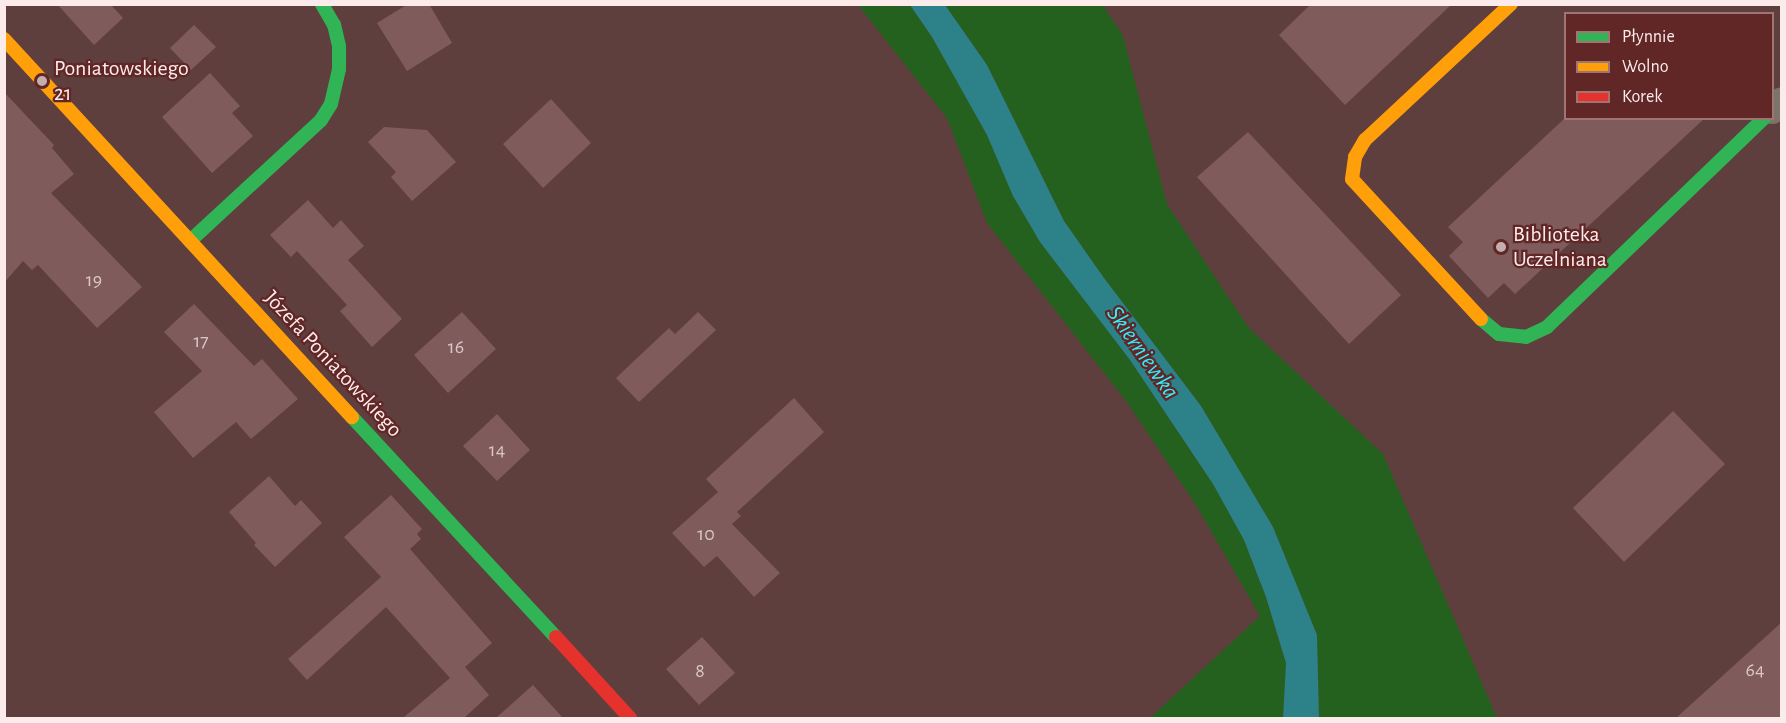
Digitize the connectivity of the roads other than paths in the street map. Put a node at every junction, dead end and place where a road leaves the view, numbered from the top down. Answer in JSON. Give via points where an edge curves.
{"nodes":[{"id":1,"x":322,"y":4,"type":"edge"},
{"id":2,"x":1511,"y":4,"type":"edge"},
{"id":3,"x":4,"y":39,"type":"edge"},
{"id":4,"x":1762,"y":120,"type":"edge"},
{"id":5,"x":190,"y":241,"type":"junction"},
{"id":6,"x":630,"y":718,"type":"edge"}],
"edges":[{"from":1,"to":5,"type":"street","via":[[334,25],[339,46],[339,69],[331,104],[321,120]]},
{"from":2,"to":4,"type":"street","via":[[1365,140],[1355,157],[1352,179],[1499,334],[1526,337],[1547,327]]},
{"from":3,"to":5,"type":"street","name":"Józefa Poniatowskiego"},
{"from":5,"to":6,"type":"street","name":"Józefa Poniatowskiego"}]}
